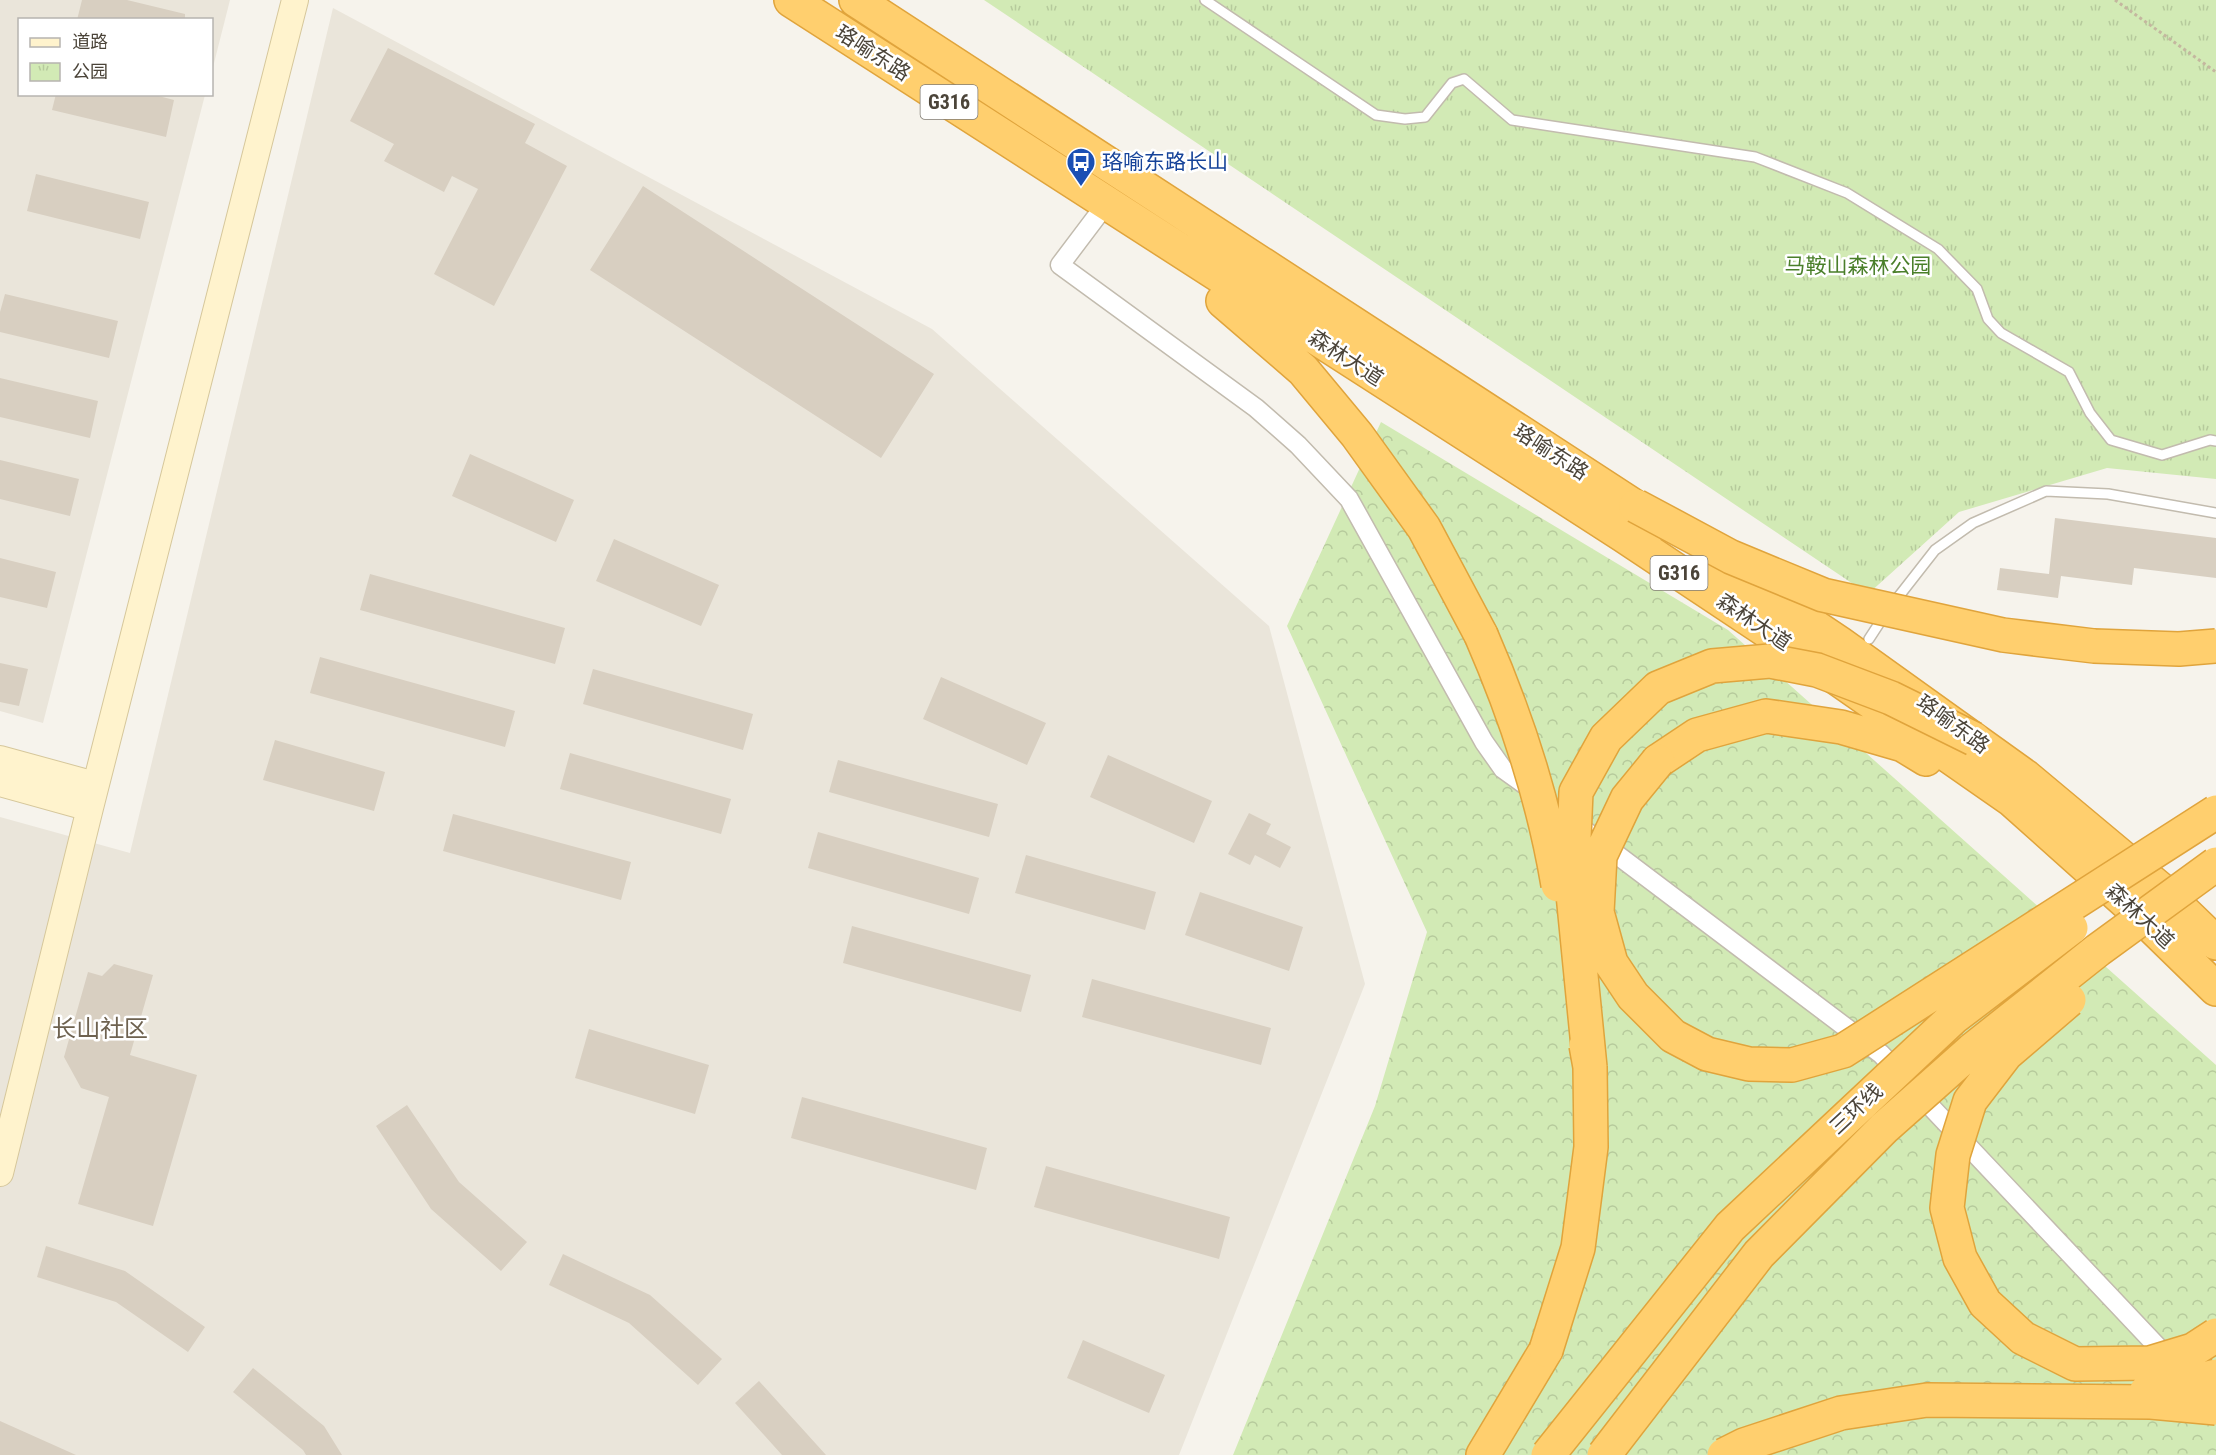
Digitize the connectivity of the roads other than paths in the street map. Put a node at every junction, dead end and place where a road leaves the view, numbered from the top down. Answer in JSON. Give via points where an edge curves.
{"nodes":[{"id":1,"x":295,"y":0,"type":"edge"},
{"id":2,"x":791,"y":0,"type":"edge"},
{"id":3,"x":856,"y":0,"type":"edge"},
{"id":4,"x":1204,"y":0,"type":"edge"},
{"id":5,"x":1099,"y":158,"type":"junction"},
{"id":6,"x":1106,"y":204,"type":"junction"},
{"id":7,"x":2216,"y":441,"type":"edge"},
{"id":8,"x":1636,"y":506,"type":"junction"},
{"id":9,"x":2216,"y":513,"type":"edge"},
{"id":10,"x":1869,"y":639,"type":"junction"},
{"id":11,"x":2216,"y":646,"type":"edge"},
{"id":12,"x":1974,"y":739,"type":"junction"},
{"id":13,"x":0,"y":759,"type":"edge"},
{"id":14,"x":0,"y":783,"type":"edge"},
{"id":15,"x":92,"y":796,"type":"junction"},
{"id":16,"x":2216,"y":812,"type":"edge"},
{"id":17,"x":2216,"y":818,"type":"edge"},
{"id":18,"x":2045,"y":830,"type":"junction"},
{"id":19,"x":2216,"y":864,"type":"edge"},
{"id":20,"x":2216,"y":873,"type":"edge"},
{"id":21,"x":2216,"y":915,"type":"edge"},
{"id":22,"x":2216,"y":943,"type":"edge"},
{"id":23,"x":2173,"y":947,"type":"junction"},
{"id":24,"x":2216,"y":989,"type":"edge"},
{"id":25,"x":2216,"y":1004,"type":"edge"},
{"id":26,"x":1590,"y":1067,"type":"junction"},
{"id":27,"x":0,"y":1173,"type":"edge"},
{"id":28,"x":2216,"y":1335,"type":"edge"},
{"id":29,"x":2216,"y":1376,"type":"edge"},
{"id":30,"x":2006,"y":1400,"type":"junction"},
{"id":31,"x":2216,"y":1408,"type":"edge"},
{"id":32,"x":1483,"y":1455,"type":"edge"},
{"id":33,"x":1548,"y":1455,"type":"edge"},
{"id":34,"x":1604,"y":1455,"type":"edge"},
{"id":35,"x":1724,"y":1455,"type":"edge"}],
"edges":[{"from":1,"to":15,"type":"main road"},
{"from":2,"to":6,"type":"highway","name":"珞喻东路","number":"G316"},
{"from":3,"to":5,"type":"highway","name":"珞喻东路","number":"G316"},
{"from":4,"to":7,"type":"lane","via":[[1376,115],[1405,120],[1425,117],[1452,83],[1464,79],[1512,120],[1755,157],[1848,193],[1938,249],[1977,289],[1988,319],[2001,333],[2069,372],[2090,413],[2111,440],[2162,455]]},
{"from":5,"to":8,"type":"highway","name":"珞喻东路","number":"G316"},
{"from":5,"to":10,"type":"highway","number":"G316","via":[[1196,200],[1475,377]]},
{"from":6,"to":18,"type":"highway","name":"森林大道","number":"G316","via":[[1815,662],[2012,800]]},
{"from":6,"to":26,"type":"highway","bridge":true,"via":[[1303,370],[1357,435],[1424,528],[1502,683],[1550,836]]},
{"from":6,"to":31,"type":"street","via":[[1060,265],[1256,408],[1349,499],[1484,742],[1503,769],[1881,1054]]},
{"from":8,"to":11,"type":"highway","bridge":true,"via":[[1731,557],[1823,595],[2003,635],[2094,646]]},
{"from":8,"to":12,"type":"highway","name":"珞喻东路","number":"G316","bridge":true},
{"from":9,"to":10,"type":"lane","via":[[2108,494],[2046,490],[1973,523],[1935,550]]},
{"from":10,"to":21,"type":"highway","number":"G316","via":[[2050,770]]},
{"from":12,"to":22,"type":"highway","name":"珞喻东路","number":"G316","bridge":true,"via":[[2026,777],[2160,889]]},
{"from":12,"to":26,"type":"highway","bridge":true,"via":[[1891,698],[1817,670],[1770,661],[1712,666],[1658,688],[1606,738],[1576,792],[1572,884]]},
{"from":13,"to":15,"type":"main road"},
{"from":14,"to":15,"type":"main road"},
{"from":15,"to":27,"type":"main road"},
{"from":16,"to":18,"type":"highway","bridge":true,"via":[[1843,1051],[1792,1065],[1749,1064],[1707,1054],[1673,1036],[1633,996],[1611,963],[1597,912],[1600,856],[1627,799],[1658,762],[1697,735],[1766,716],[1840,727],[1903,746]]},
{"from":17,"to":33,"type":"highway","name":"三环线","bridge":true,"via":[[1953,1017],[1730,1227]]},
{"from":18,"to":23,"type":"highway","name":"森林大道","number":"G316"},
{"from":19,"to":34,"type":"highway","name":"三环线","bridge":true,"via":[[1981,1042],[1884,1128],[1759,1254]]},
{"from":20,"to":28,"type":"highway","bridge":true,"via":[[2006,1054],[1970,1101],[1953,1155],[1947,1208],[1960,1258],[1985,1304],[2024,1338],[2075,1364],[2150,1363],[2193,1350]]},
{"from":23,"to":24,"type":"highway","name":"森林大道","number":"G316"},
{"from":23,"to":25,"type":"highway"},
{"from":26,"to":32,"type":"highway","bridge":true,"via":[[1591,1146],[1578,1248],[1546,1350]]},
{"from":29,"to":30,"type":"highway","bridge":true,"via":[[2149,1392]]},
{"from":30,"to":31,"type":"highway","bridge":true,"via":[[2151,1402]]},
{"from":30,"to":35,"type":"highway","bridge":true,"via":[[1928,1400],[1841,1413]]}]}
